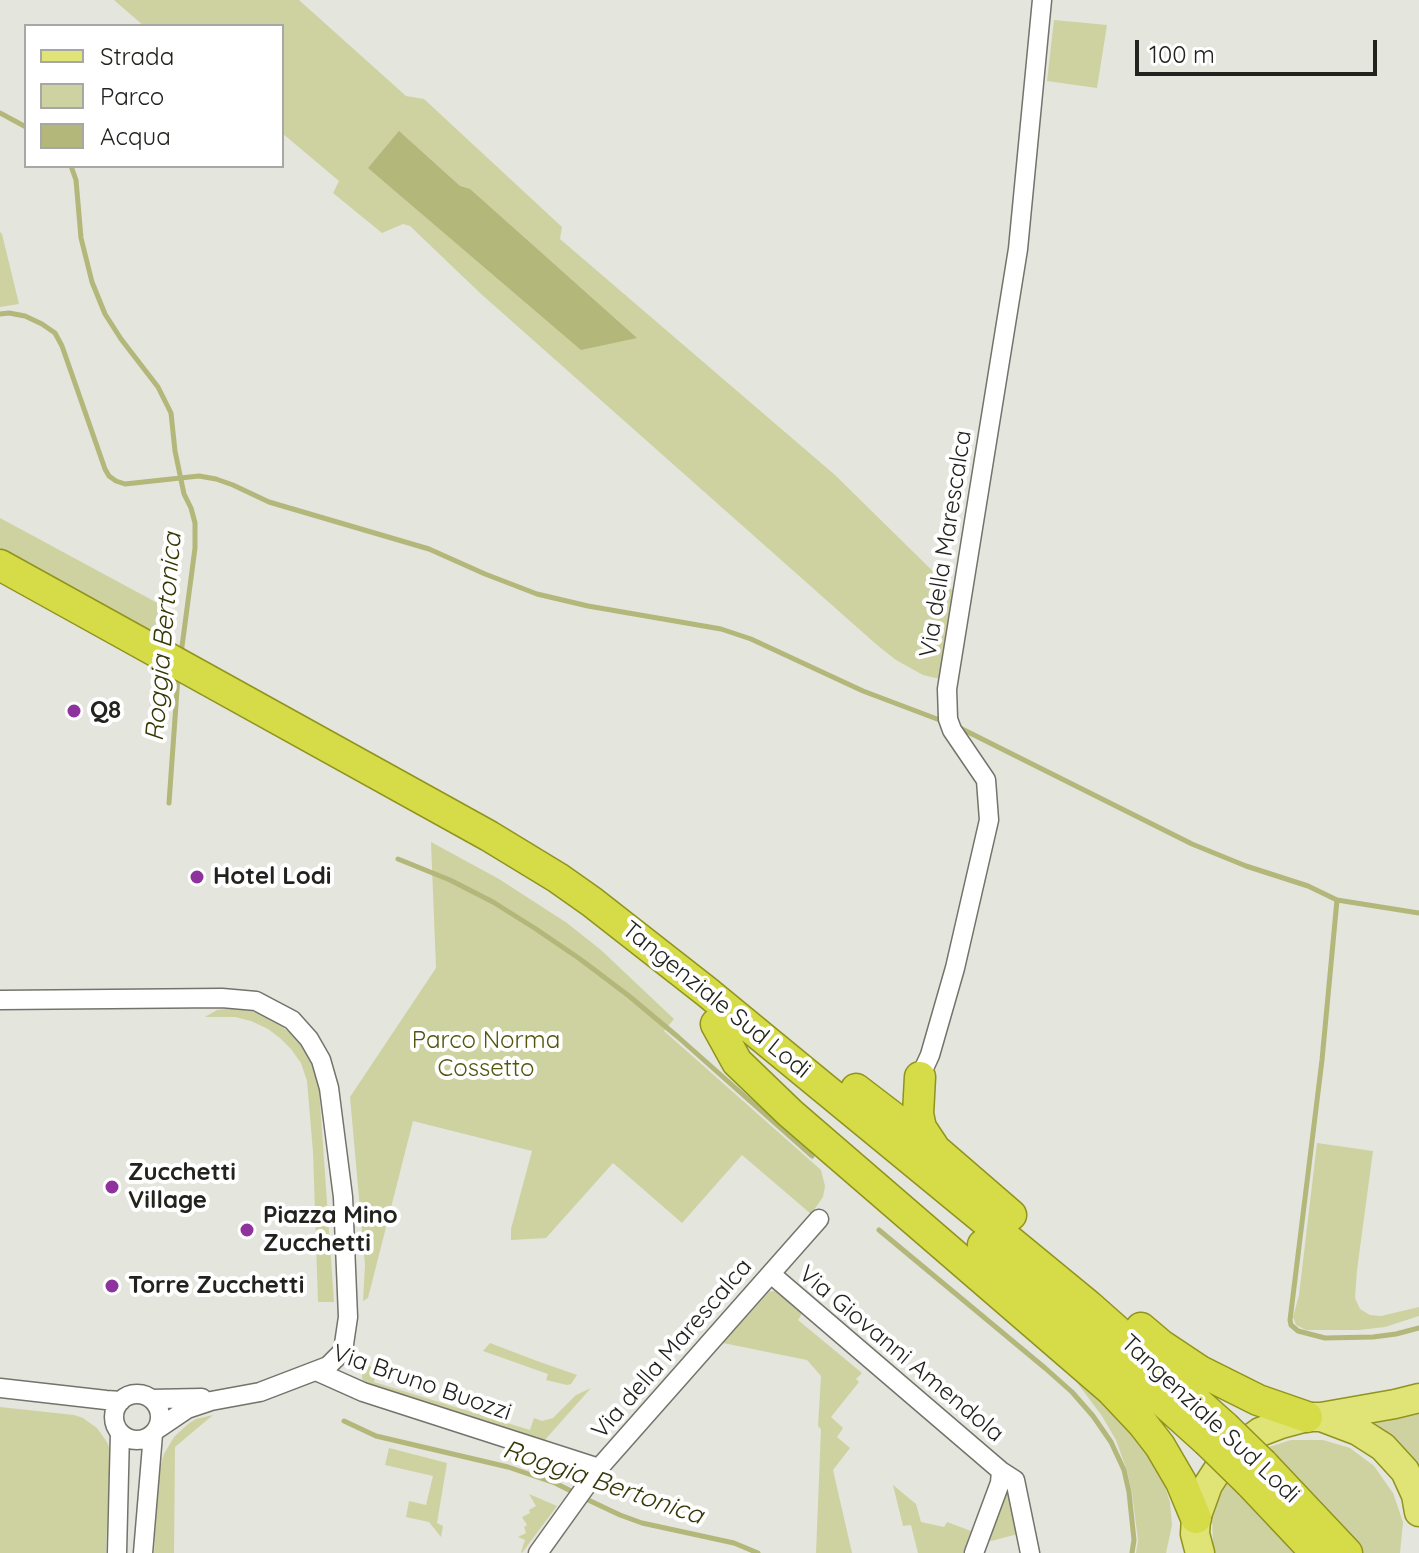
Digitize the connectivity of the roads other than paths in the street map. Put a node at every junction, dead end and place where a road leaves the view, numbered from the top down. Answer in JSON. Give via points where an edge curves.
{"nodes":[{"id":1,"x":1042,"y":0,"type":"edge"},
{"id":2,"x":0,"y":565,"type":"edge"},
{"id":3,"x":0,"y":587,"type":"edge"},
{"id":4,"x":160,"y":665,"type":"junction"},
{"id":5,"x":199,"y":686,"type":"junction"},
{"id":6,"x":707,"y":992,"type":"junction"},
{"id":7,"x":0,"y":1000,"type":"edge"},
{"id":8,"x":716,"y":1024,"type":"junction"},
{"id":9,"x":920,"y":1077,"type":"junction"},
{"id":10,"x":866,"y":1096,"type":"junction"},
{"id":11,"x":937,"y":1151,"type":"junction"},
{"id":12,"x":819,"y":1219,"type":"dead end"},
{"id":13,"x":771,"y":1274,"type":"junction"},
{"id":14,"x":316,"y":1371,"type":"junction"},
{"id":15,"x":0,"y":1388,"type":"edge"},
{"id":16,"x":66,"y":1395,"type":"junction"},
{"id":17,"x":229,"y":1397,"type":"junction"},
{"id":18,"x":1419,"y":1398,"type":"edge"},
{"id":19,"x":151,"y":1399,"type":"junction"},
{"id":20,"x":121,"y":1401,"type":"junction"},
{"id":21,"x":1314,"y":1417,"type":"junction"},
{"id":22,"x":117,"y":1427,"type":"junction"},
{"id":23,"x":155,"y":1432,"type":"junction"},
{"id":24,"x":1216,"y":1434,"type":"junction"},
{"id":25,"x":599,"y":1468,"type":"junction"},
{"id":26,"x":1001,"y":1471,"type":"junction"},
{"id":27,"x":1257,"y":1474,"type":"junction"},
{"id":28,"x":1419,"y":1512,"type":"edge"},
{"id":29,"x":1196,"y":1518,"type":"junction"},
{"id":30,"x":117,"y":1553,"type":"edge"},
{"id":31,"x":143,"y":1553,"type":"edge"},
{"id":32,"x":538,"y":1553,"type":"edge"},
{"id":33,"x":974,"y":1553,"type":"edge"},
{"id":34,"x":1030,"y":1553,"type":"edge"},
{"id":35,"x":1200,"y":1553,"type":"edge"},
{"id":36,"x":1316,"y":1553,"type":"edge"},
{"id":37,"x":1347,"y":1553,"type":"edge"}],
"edges":[{"from":1,"to":9,"type":"street","name":"Via della Marescalca","via":[[1018,249],[947,689],[950,724],[986,780],[989,820],[955,968]]},
{"from":2,"to":4,"type":"highway","name":"Tangenziale Sud Lodi"},
{"from":3,"to":4,"type":"highway","name":"Tangenziale Sud Lodi"},
{"from":4,"to":5,"type":"highway","name":"Tangenziale Sud Lodi"},
{"from":5,"to":6,"type":"highway","name":"Tangenziale Sud Lodi","via":[[489,836],[558,878]]},
{"from":5,"to":8,"type":"highway","name":"Tangenziale Sud Lodi","via":[[559,900]]},
{"from":6,"to":10,"type":"highway"},
{"from":6,"to":24,"type":"highway","name":"Tangenziale Sud Lodi","via":[[1078,1297]]},
{"from":7,"to":14,"type":"street","via":[[256,1001],[292,1020],[309,1039],[329,1088],[343,1197],[348,1317],[343,1351]]},
{"from":8,"to":24,"type":"highway","name":"Tangenziale Sud Lodi"},
{"from":8,"to":29,"type":"highway","via":[[737,1062],[790,1113],[1111,1390],[1160,1446]]},
{"from":9,"to":10,"type":"highway","via":[[889,1093]]},
{"from":9,"to":11,"type":"highway","via":[[921,1128]]},
{"from":10,"to":11,"type":"highway"},
{"from":11,"to":21,"type":"highway","via":[[1161,1345],[1258,1400]]},
{"from":12,"to":13,"type":"street","name":"Via della Marescalca"},
{"from":13,"to":25,"type":"street","name":"Via della Marescalca"},
{"from":13,"to":26,"type":"street","name":"Via Giovanni Amendola"},
{"from":14,"to":17,"type":"street","name":"Via Bruno Buozzi","via":[[260,1392]]},
{"from":14,"to":25,"type":"street","name":"Via Bruno Buozzi","via":[[363,1392]]},
{"from":15,"to":16,"type":"street"},
{"from":16,"to":20,"type":"street"},
{"from":16,"to":22,"type":"street","via":[[86,1402]]},
{"from":17,"to":19,"type":"street","name":"Via Bruno Buozzi"},
{"from":17,"to":23,"type":"street","name":"Via Bruno Buozzi","via":[[187,1409]]},
{"from":18,"to":21,"type":"main road"},
{"from":19,"to":20,"type":"street","via":[[133,1394]]},
{"from":19,"to":23,"type":"street","via":[[160,1413]]},
{"from":20,"to":22,"type":"street","via":[[114,1412]]},
{"from":21,"to":28,"type":"main road","via":[[1358,1431],[1383,1447],[1405,1471]]},
{"from":21,"to":29,"type":"main road","via":[[1260,1432],[1235,1450],[1208,1485]]},
{"from":22,"to":23,"type":"street","via":[[137,1440]]},
{"from":22,"to":30,"type":"street"},
{"from":23,"to":31,"type":"street"},
{"from":24,"to":27,"type":"highway","name":"Tangenziale Sud Lodi","bridge":true},
{"from":25,"to":32,"type":"street","name":"Via della Marescalca"},
{"from":26,"to":33,"type":"street","name":"Via Giovanni Amendola"},
{"from":26,"to":34,"type":"street","name":"Via Giovanni Amendola","via":[[1017,1486]]},
{"from":27,"to":36,"type":"highway","name":"Tangenziale Sud Lodi"},
{"from":27,"to":37,"type":"highway","name":"Tangenziale Sud Lodi"},
{"from":29,"to":35,"type":"main road"}]}
